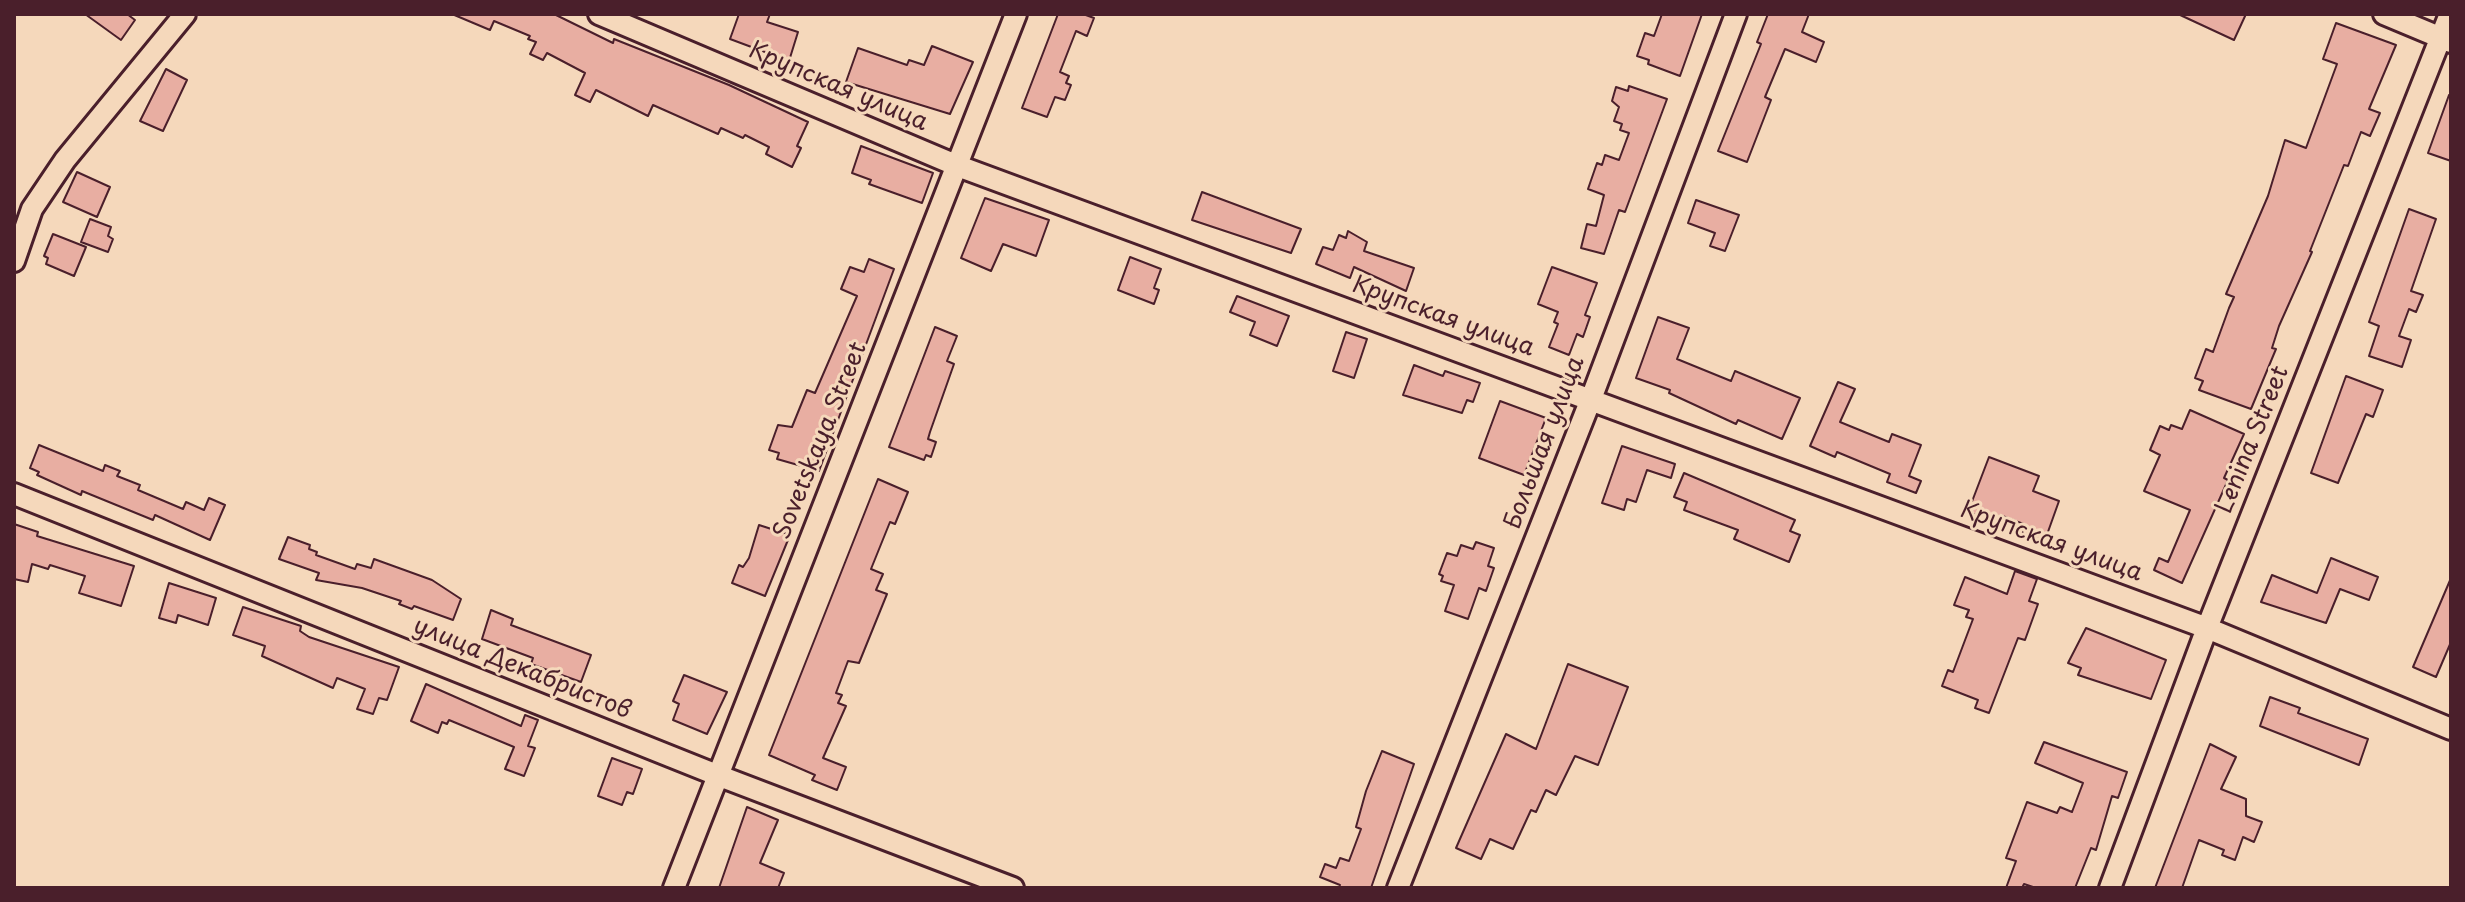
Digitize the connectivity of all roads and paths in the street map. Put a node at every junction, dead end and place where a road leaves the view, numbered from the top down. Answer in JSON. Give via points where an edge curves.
{"nodes":[{"id":1,"x":185,"y":14,"type":"edge"},
{"id":2,"x":599,"y":14,"type":"edge"},
{"id":3,"x":1016,"y":14,"type":"edge"},
{"id":4,"x":1736,"y":14,"type":"edge"},
{"id":5,"x":2384,"y":14,"type":"edge"},
{"id":6,"x":2450,"y":14,"type":"edge"},
{"id":7,"x":2446,"y":40,"type":"edge"},
{"id":8,"x":958,"y":166,"type":"junction"},
{"id":9,"x":14,"y":261,"type":"edge"},
{"id":10,"x":1591,"y":399,"type":"junction"},
{"id":11,"x":14,"y":494,"type":"edge"},
{"id":12,"x":2207,"y":628,"type":"junction"},
{"id":13,"x":2451,"y":729,"type":"edge"},
{"id":14,"x":717,"y":775,"type":"junction"},
{"id":15,"x":674,"y":888,"type":"edge"},
{"id":16,"x":1013,"y":888,"type":"edge"},
{"id":17,"x":1398,"y":888,"type":"edge"},
{"id":18,"x":2110,"y":888,"type":"edge"}],
"edges":[{"from":1,"to":9,"type":"street","via":[[65,160],[32,209]]},
{"from":2,"to":8,"type":"street","name":"Крупская улица"},
{"from":3,"to":8,"type":"street","name":"Sovetskaya Street"},
{"from":4,"to":10,"type":"street","name":"Большая улица"},
{"from":5,"to":7,"type":"street"},
{"from":6,"to":7,"type":"street","name":"Lenina Street"},
{"from":7,"to":12,"type":"street","name":"Lenina Street"},
{"from":8,"to":10,"type":"street","name":"Крупская улица"},
{"from":8,"to":14,"type":"street","name":"Sovetskaya Street"},
{"from":10,"to":12,"type":"street","name":"Крупская улица"},
{"from":10,"to":17,"type":"street","name":"Большая улица"},
{"from":11,"to":14,"type":"street","name":"улица Декабристов"},
{"from":12,"to":13,"type":"street","name":"Крупская улица"},
{"from":12,"to":18,"type":"street","name":"Lenina Street"},
{"from":14,"to":15,"type":"street","name":"Sovetskaya Street"},
{"from":14,"to":16,"type":"street","name":"улица Декабристов"}]}
